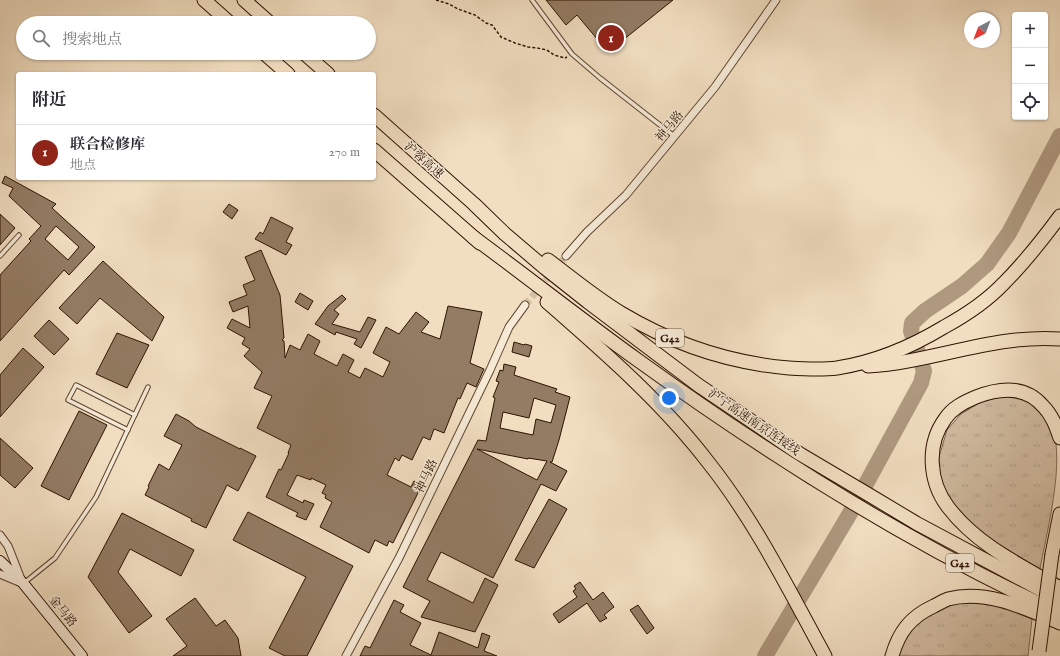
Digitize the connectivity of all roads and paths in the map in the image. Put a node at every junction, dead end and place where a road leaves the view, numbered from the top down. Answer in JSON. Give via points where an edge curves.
{"nodes":[{"id":1,"x":204,"y":0,"type":"edge"},
{"id":2,"x":244,"y":0,"type":"edge"},
{"id":3,"x":436,"y":0,"type":"edge"},
{"id":4,"x":532,"y":0,"type":"edge"},
{"id":5,"x":776,"y":0,"type":"edge"},
{"id":6,"x":222,"y":16,"type":"edge"},
{"id":7,"x":262,"y":16,"type":"edge"},
{"id":8,"x":572,"y":54,"type":"junction"},
{"id":9,"x":272,"y":60,"type":"edge"},
{"id":10,"x":312,"y":60,"type":"edge"},
{"id":11,"x":286,"y":72,"type":"edge"},
{"id":12,"x":326,"y":72,"type":"edge"},
{"id":13,"x":376,"y":117,"type":"edge"},
{"id":14,"x":674,"y":136,"type":"junction"},
{"id":15,"x":376,"y":152,"type":"edge"},
{"id":16,"x":474,"y":204,"type":"junction"},
{"id":17,"x":1060,"y":216,"type":"edge"},
{"id":18,"x":19,"y":235,"type":"dead end"},
{"id":19,"x":473,"y":237,"type":"junction"},
{"id":20,"x":0,"y":256,"type":"edge"},
{"id":21,"x":566,"y":256,"type":"tunnel mouth"},
{"id":22,"x":525,"y":305,"type":"tunnel mouth"},
{"id":23,"x":1060,"y":339,"type":"edge"},
{"id":24,"x":902,"y":356,"type":"junction"},
{"id":25,"x":148,"y":387,"type":"dead end"},
{"id":26,"x":135,"y":415,"type":"junction"},
{"id":27,"x":128,"y":430,"type":"junction"},
{"id":28,"x":1060,"y":438,"type":"edge"},
{"id":29,"x":1060,"y":514,"type":"edge"},
{"id":30,"x":0,"y":535,"type":"edge"},
{"id":31,"x":0,"y":561,"type":"edge"},
{"id":32,"x":0,"y":574,"type":"edge"},
{"id":33,"x":23,"y":583,"type":"junction"},
{"id":34,"x":1060,"y":588,"type":"edge"},
{"id":35,"x":1060,"y":600,"type":"edge"},
{"id":36,"x":1060,"y":613,"type":"edge"},
{"id":37,"x":1060,"y":623,"type":"edge"},
{"id":38,"x":1038,"y":654,"type":"edge"},
{"id":39,"x":82,"y":656,"type":"edge"},
{"id":40,"x":346,"y":656,"type":"edge"},
{"id":41,"x":825,"y":656,"type":"edge"},
{"id":42,"x":892,"y":656,"type":"edge"}],
"edges":[{"from":1,"to":6,"type":"highway"},
{"from":2,"to":7,"type":"highway"},
{"from":3,"to":8,"type":"path","via":[[475,15],[492,25],[501,37],[515,43],[528,48],[547,50],[565,58]]},
{"from":4,"to":8,"type":"lane"},
{"from":5,"to":14,"type":"street","name":"神马路","via":[[715,87]]},
{"from":8,"to":14,"type":"lane"},
{"from":9,"to":11,"type":"highway"},
{"from":10,"to":12,"type":"highway"},
{"from":13,"to":16,"type":"highway","name":"沪蓉高速","number":"G42"},
{"from":14,"to":21,"type":"street","name":"神马路","via":[[626,195]]},
{"from":15,"to":19,"type":"highway","name":"沪蓉高速","number":"G42"},
{"from":16,"to":24,"type":"highway","number":"G42","via":[[621,313],[660,334],[697,349],[734,360],[802,369],[837,368],[876,358]]},
{"from":16,"to":35,"type":"highway","name":"沪宁高速南京连接线","number":"G42","via":[[545,268],[643,344],[698,385],[800,454],[916,523]]},
{"from":17,"to":24,"type":"highway","number":"G42","via":[[1004,284],[971,312],[924,339]]},
{"from":18,"to":20,"type":"lane"},
{"from":19,"to":36,"type":"highway","name":"沪宁高速南京连接线","number":"G42","via":[[639,361],[846,499],[953,560]]},
{"from":19,"to":41,"type":"highway","number":"G42","via":[[628,375],[708,461],[735,498]]},
{"from":22,"to":40,"type":"street","name":"神马路","via":[[509,327],[399,558]]},
{"from":23,"to":24,"type":"highway","via":[[1019,340],[930,357]]},
{"from":25,"to":26,"type":"lane"},
{"from":26,"to":27,"type":"lane"},
{"from":26,"to":27,"type":"lane","via":[[76,385],[68,400]]},
{"from":27,"to":33,"type":"lane","via":[[96,497],[55,558]]},
{"from":28,"to":34,"type":"highway","via":[[1043,404],[1027,394],[1001,389],[968,401],[945,418],[938,430],[932,462],[934,480],[940,495],[974,534],[994,550]]},
{"from":29,"to":38,"type":"highway","bridge":true},
{"from":30,"to":33,"type":"street","name":"金马路","via":[[8,546]]},
{"from":31,"to":33,"type":"main road","name":"金马路"},
{"from":32,"to":33,"type":"street","name":"金马路"},
{"from":33,"to":39,"type":"main road","name":"金马路"},
{"from":37,"to":42,"type":"highway","via":[[1026,608],[984,597],[947,599],[923,611],[906,626]]}]}
